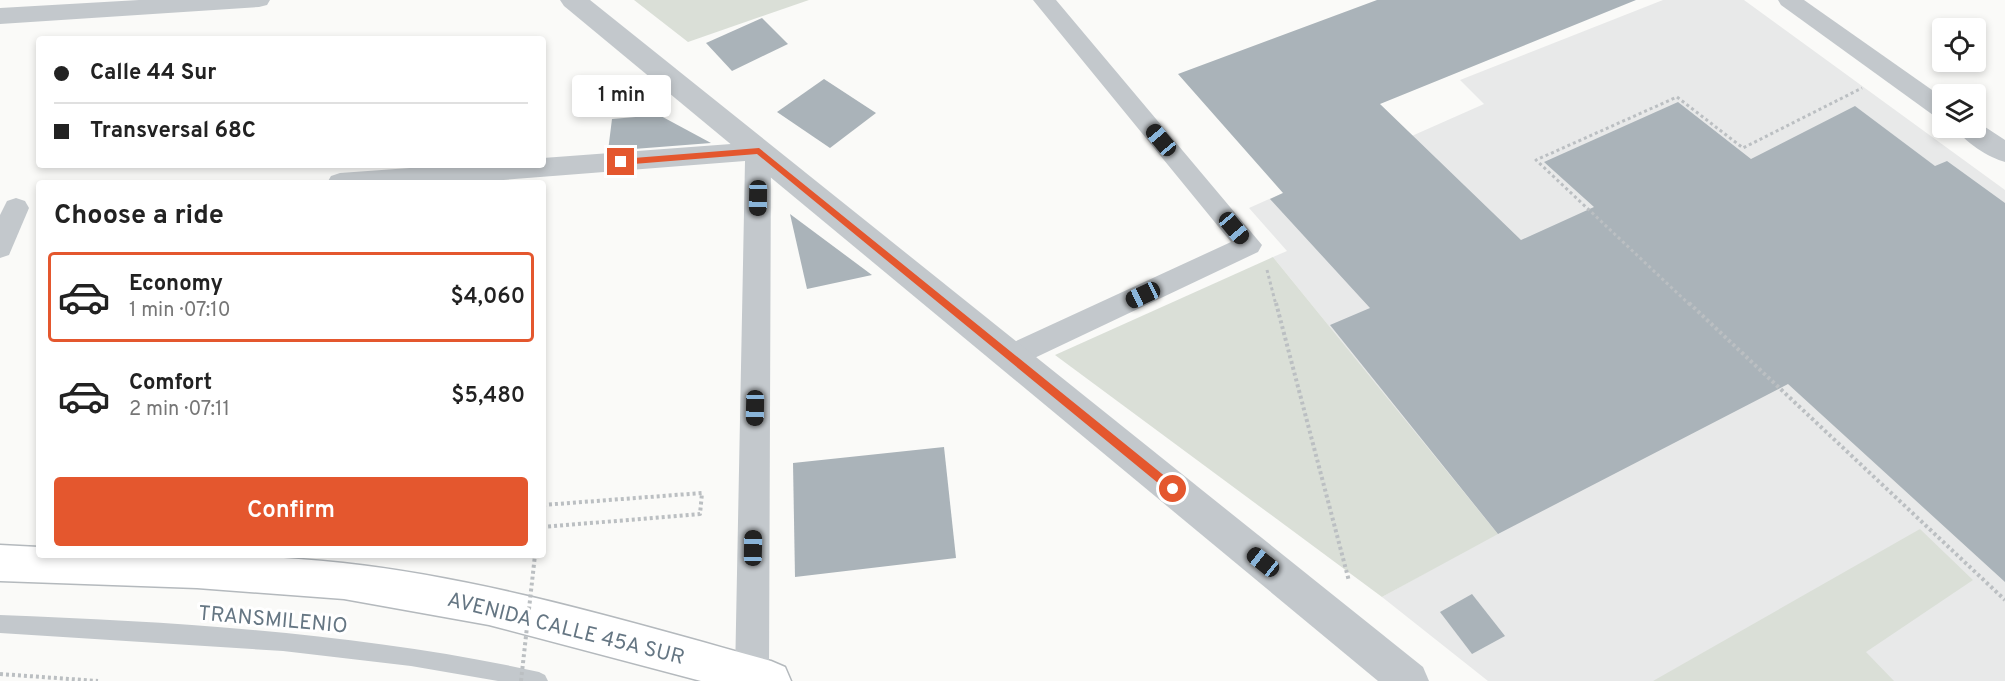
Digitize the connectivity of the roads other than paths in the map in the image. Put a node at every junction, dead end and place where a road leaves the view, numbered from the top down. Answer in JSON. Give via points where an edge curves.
{"nodes":[{"id":1,"x":259,"y":0,"type":"edge"},
{"id":2,"x":573,"y":0,"type":"edge"},
{"id":3,"x":1044,"y":0,"type":"edge"},
{"id":4,"x":1789,"y":0,"type":"edge"},
{"id":5,"x":0,"y":16,"type":"edge"},
{"id":6,"x":1932,"y":102,"type":"edge"},
{"id":7,"x":1983,"y":138,"type":"edge"},
{"id":8,"x":759,"y":151,"type":"junction"},
{"id":9,"x":2005,"y":153,"type":"edge"},
{"id":10,"x":403,"y":180,"type":"edge"},
{"id":11,"x":18,"y":207,"type":"edge"},
{"id":12,"x":0,"y":248,"type":"edge"},
{"id":13,"x":1011,"y":357,"type":"junction"},
{"id":14,"x":0,"y":563,"type":"edge"},
{"id":15,"x":291,"y":566,"type":"edge"},
{"id":16,"x":0,"y":624,"type":"edge"},
{"id":17,"x":762,"y":678,"type":"edge"},
{"id":18,"x":539,"y":681,"type":"edge"},
{"id":19,"x":1409,"y":681,"type":"edge"}],
"edges":[{"from":1,"to":5,"type":"street"},
{"from":2,"to":8,"type":"street"},
{"from":3,"to":13,"type":"street","via":[[1257,253]]},
{"from":4,"to":6,"type":"street"},
{"from":7,"to":9,"type":"street"},
{"from":8,"to":10,"type":"street"},
{"from":8,"to":13,"type":"street"},
{"from":8,"to":17,"type":"street"},
{"from":11,"to":12,"type":"street"},
{"from":13,"to":19,"type":"street"},
{"from":14,"to":15,"type":"highway","name":"AVENIDA CALLE 45A SUR"},
{"from":15,"to":17,"type":"highway","name":"AVENIDA CALLE 45A SUR","via":[[504,608]]},
{"from":16,"to":18,"type":"lane","name":"TRANSMILENIO","via":[[236,638],[401,653]]}]}
